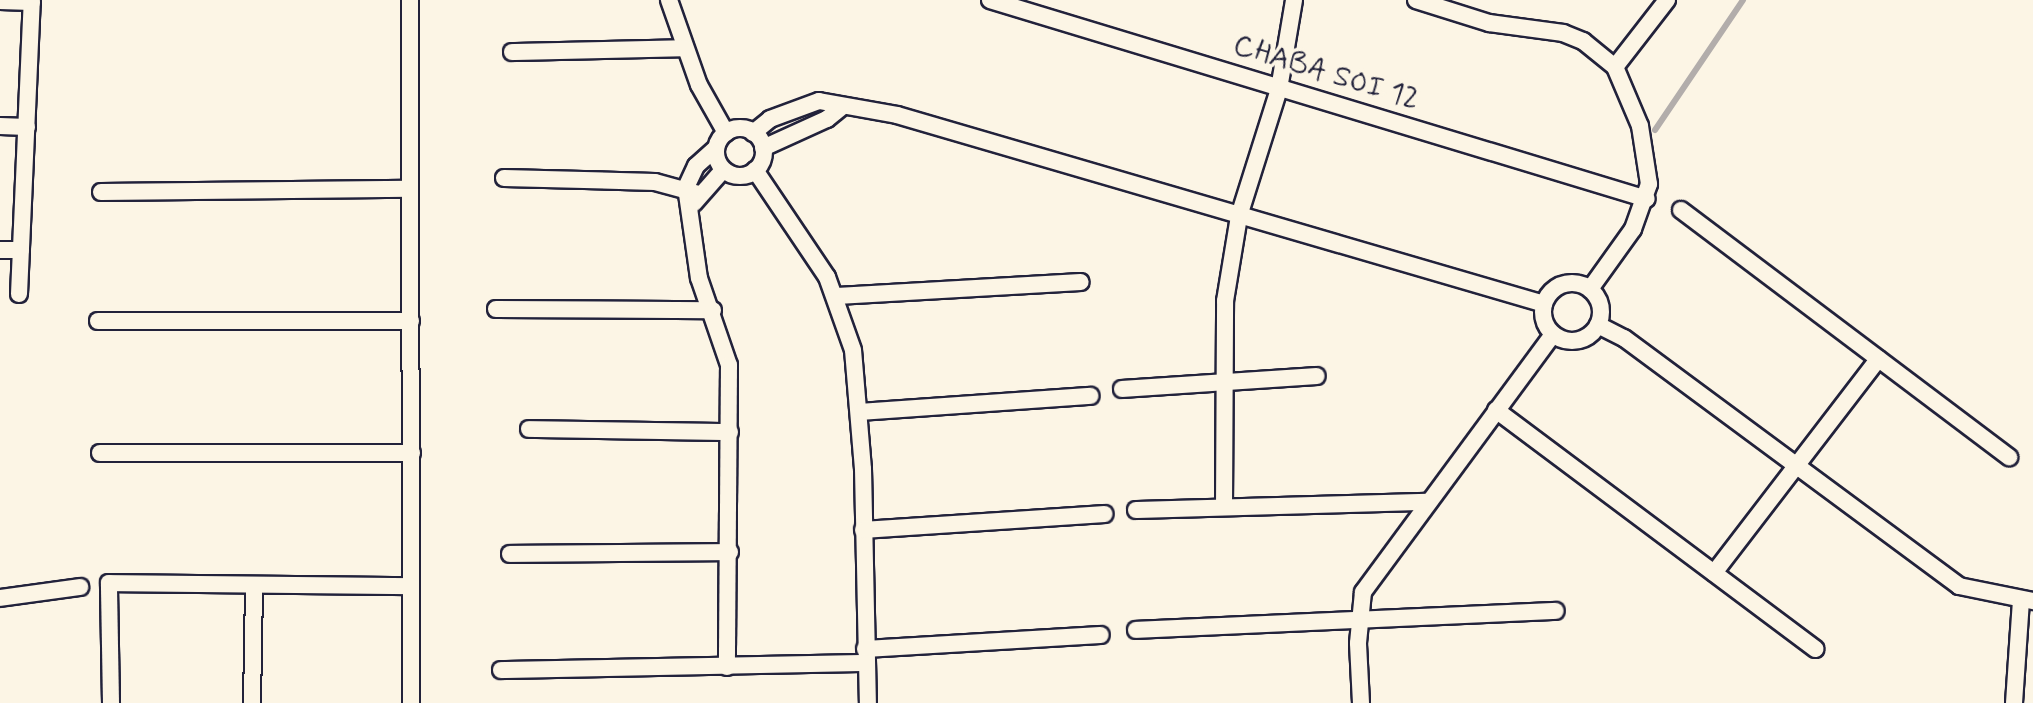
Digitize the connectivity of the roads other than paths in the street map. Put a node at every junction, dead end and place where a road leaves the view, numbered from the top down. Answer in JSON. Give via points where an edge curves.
{"nodes":[{"id":1,"x":410,"y":0,"type":"edge"},
{"id":2,"x":669,"y":0,"type":"edge"},
{"id":3,"x":990,"y":0,"type":"edge"},
{"id":4,"x":1294,"y":0,"type":"edge"},
{"id":5,"x":1416,"y":0,"type":"edge"},
{"id":6,"x":1667,"y":0,"type":"edge"},
{"id":7,"x":0,"y":1,"type":"edge"},
{"id":8,"x":32,"y":1,"type":"edge"},
{"id":9,"x":685,"y":48,"type":"junction"},
{"id":10,"x":512,"y":52,"type":"dead end"},
{"id":11,"x":1615,"y":67,"type":"junction"},
{"id":12,"x":1279,"y":89,"type":"junction"},
{"id":13,"x":842,"y":107,"type":"junction"},
{"id":14,"x":0,"y":126,"type":"edge"},
{"id":15,"x":27,"y":127,"type":"junction"},
{"id":16,"x":726,"y":133,"type":"junction"},
{"id":17,"x":753,"y":133,"type":"junction"},
{"id":18,"x":716,"y":148,"type":"junction"},
{"id":19,"x":763,"y":148,"type":"junction"},
{"id":20,"x":723,"y":170,"type":"junction"},
{"id":21,"x":755,"y":170,"type":"junction"},
{"id":22,"x":504,"y":178,"type":"dead end"},
{"id":23,"x":410,"y":189,"type":"junction"},
{"id":24,"x":693,"y":190,"type":"junction"},
{"id":25,"x":101,"y":192,"type":"dead end"},
{"id":26,"x":1647,"y":199,"type":"junction"},
{"id":27,"x":1681,"y":210,"type":"dead end"},
{"id":28,"x":1239,"y":216,"type":"junction"},
{"id":29,"x":0,"y":250,"type":"edge"},
{"id":30,"x":21,"y":250,"type":"junction"},
{"id":31,"x":1081,"y":282,"type":"dead end"},
{"id":32,"x":1590,"y":289,"type":"junction"},
{"id":33,"x":19,"y":294,"type":"dead end"},
{"id":34,"x":837,"y":296,"type":"junction"},
{"id":35,"x":1544,"y":304,"type":"junction"},
{"id":36,"x":496,"y":309,"type":"dead end"},
{"id":37,"x":713,"y":310,"type":"junction"},
{"id":38,"x":98,"y":321,"type":"dead end"},
{"id":39,"x":411,"y":321,"type":"junction"},
{"id":40,"x":1598,"y":325,"type":"junction"},
{"id":41,"x":1553,"y":334,"type":"junction"},
{"id":42,"x":1878,"y":359,"type":"junction"},
{"id":43,"x":1317,"y":376,"type":"dead end"},
{"id":44,"x":1222,"y":385,"type":"junction"},
{"id":45,"x":1122,"y":389,"type":"dead end"},
{"id":46,"x":1090,"y":396,"type":"dead end"},
{"id":47,"x":1496,"y":410,"type":"junction"},
{"id":48,"x":860,"y":412,"type":"junction"},
{"id":49,"x":529,"y":429,"type":"dead end"},
{"id":50,"x":730,"y":432,"type":"junction"},
{"id":51,"x":100,"y":453,"type":"dead end"},
{"id":52,"x":412,"y":453,"type":"junction"},
{"id":53,"x":2009,"y":457,"type":"dead end"},
{"id":54,"x":1795,"y":467,"type":"junction"},
{"id":55,"x":1429,"y":502,"type":"junction"},
{"id":56,"x":1224,"y":507,"type":"junction"},
{"id":57,"x":1136,"y":510,"type":"dead end"},
{"id":58,"x":1104,"y":514,"type":"dead end"},
{"id":59,"x":863,"y":530,"type":"junction"},
{"id":60,"x":730,"y":552,"type":"junction"},
{"id":61,"x":510,"y":554,"type":"dead end"},
{"id":62,"x":1714,"y":573,"type":"junction"},
{"id":63,"x":254,"y":585,"type":"junction"},
{"id":64,"x":409,"y":586,"type":"junction"},
{"id":65,"x":80,"y":587,"type":"dead end"},
{"id":66,"x":0,"y":598,"type":"edge"},
{"id":67,"x":2027,"y":601,"type":"edge"},
{"id":68,"x":1556,"y":611,"type":"dead end"},
{"id":69,"x":1358,"y":617,"type":"junction"},
{"id":70,"x":1136,"y":630,"type":"dead end"},
{"id":71,"x":1101,"y":635,"type":"dead end"},
{"id":72,"x":1816,"y":649,"type":"dead end"},
{"id":73,"x":866,"y":656,"type":"junction"},
{"id":74,"x":727,"y":667,"type":"junction"},
{"id":75,"x":501,"y":670,"type":"dead end"},
{"id":76,"x":111,"y":703,"type":"edge"},
{"id":77,"x":252,"y":703,"type":"edge"},
{"id":78,"x":411,"y":703,"type":"edge"},
{"id":79,"x":868,"y":703,"type":"edge"},
{"id":80,"x":1361,"y":703,"type":"edge"},
{"id":81,"x":2014,"y":703,"type":"edge"}],
"edges":[{"from":1,"to":23,"type":"street"},
{"from":2,"to":9,"type":"street"},
{"from":3,"to":12,"type":"street","name":"CHABA SOI 12"},
{"from":4,"to":12,"type":"street"},
{"from":5,"to":11,"type":"street","via":[[1489,23],[1563,33],[1583,41]]},
{"from":6,"to":11,"type":"street"},
{"from":7,"to":8,"type":"street"},
{"from":8,"to":15,"type":"street"},
{"from":9,"to":10,"type":"street"},
{"from":9,"to":16,"type":"street"},
{"from":11,"to":26,"type":"street","via":[[1648,158]]},
{"from":12,"to":26,"type":"street","name":"CHABA SOI 12"},
{"from":12,"to":28,"type":"street"},
{"from":13,"to":17,"type":"street","via":[[802,104]]},
{"from":13,"to":19,"type":"street"},
{"from":13,"to":28,"type":"street","via":[[897,115]]},
{"from":14,"to":15,"type":"street"},
{"from":15,"to":30,"type":"street"},
{"from":16,"to":17,"type":"street"},
{"from":16,"to":18,"type":"street"},
{"from":17,"to":19,"type":"street"},
{"from":18,"to":20,"type":"street"},
{"from":18,"to":24,"type":"street","via":[[696,166]]},
{"from":19,"to":21,"type":"street"},
{"from":20,"to":21,"type":"street","via":[[739,176]]},
{"from":20,"to":24,"type":"street"},
{"from":21,"to":34,"type":"street"},
{"from":22,"to":24,"type":"street"},
{"from":23,"to":25,"type":"street"},
{"from":23,"to":39,"type":"street"},
{"from":24,"to":37,"type":"street","via":[[688,211],[699,278]]},
{"from":26,"to":32,"type":"street","via":[[1617,256]]},
{"from":27,"to":42,"type":"street"},
{"from":28,"to":35,"type":"street"},
{"from":28,"to":44,"type":"street","via":[[1225,301]]},
{"from":29,"to":30,"type":"street"},
{"from":30,"to":33,"type":"street"},
{"from":31,"to":34,"type":"street"},
{"from":32,"to":35,"type":"street","via":[[1563,284]]},
{"from":32,"to":40,"type":"street","via":[[1601,312]]},
{"from":34,"to":48,"type":"street","via":[[853,350]]},
{"from":35,"to":41,"type":"street"},
{"from":36,"to":37,"type":"street"},
{"from":37,"to":50,"type":"street","via":[[727,352]]},
{"from":38,"to":39,"type":"street"},
{"from":39,"to":52,"type":"street"},
{"from":40,"to":41,"type":"street","via":[[1576,341]]},
{"from":40,"to":54,"type":"street","via":[[1624,338]]},
{"from":41,"to":47,"type":"street"},
{"from":42,"to":53,"type":"street"},
{"from":42,"to":54,"type":"street"},
{"from":43,"to":44,"type":"street"},
{"from":44,"to":45,"type":"street"},
{"from":44,"to":56,"type":"street"},
{"from":46,"to":48,"type":"street"},
{"from":47,"to":55,"type":"street"},
{"from":47,"to":62,"type":"street"},
{"from":48,"to":59,"type":"street"},
{"from":49,"to":50,"type":"street"},
{"from":50,"to":60,"type":"street"},
{"from":51,"to":52,"type":"street"},
{"from":52,"to":64,"type":"street"},
{"from":54,"to":62,"type":"street"},
{"from":54,"to":67,"type":"street","via":[[1959,586]]},
{"from":55,"to":56,"type":"street"},
{"from":55,"to":69,"type":"street","via":[[1373,576]]},
{"from":56,"to":57,"type":"street"},
{"from":58,"to":59,"type":"street"},
{"from":59,"to":73,"type":"street"},
{"from":60,"to":61,"type":"street"},
{"from":60,"to":74,"type":"street"},
{"from":62,"to":72,"type":"street"},
{"from":63,"to":64,"type":"street"},
{"from":63,"to":76,"type":"street","via":[[109,583]]},
{"from":63,"to":77,"type":"street"},
{"from":64,"to":78,"type":"street"},
{"from":65,"to":66,"type":"street"},
{"from":67,"to":81,"type":"street"},
{"from":68,"to":69,"type":"street"},
{"from":69,"to":70,"type":"street"},
{"from":69,"to":80,"type":"street"},
{"from":71,"to":73,"type":"street"},
{"from":73,"to":74,"type":"street"},
{"from":73,"to":79,"type":"street"},
{"from":74,"to":75,"type":"street"}]}
